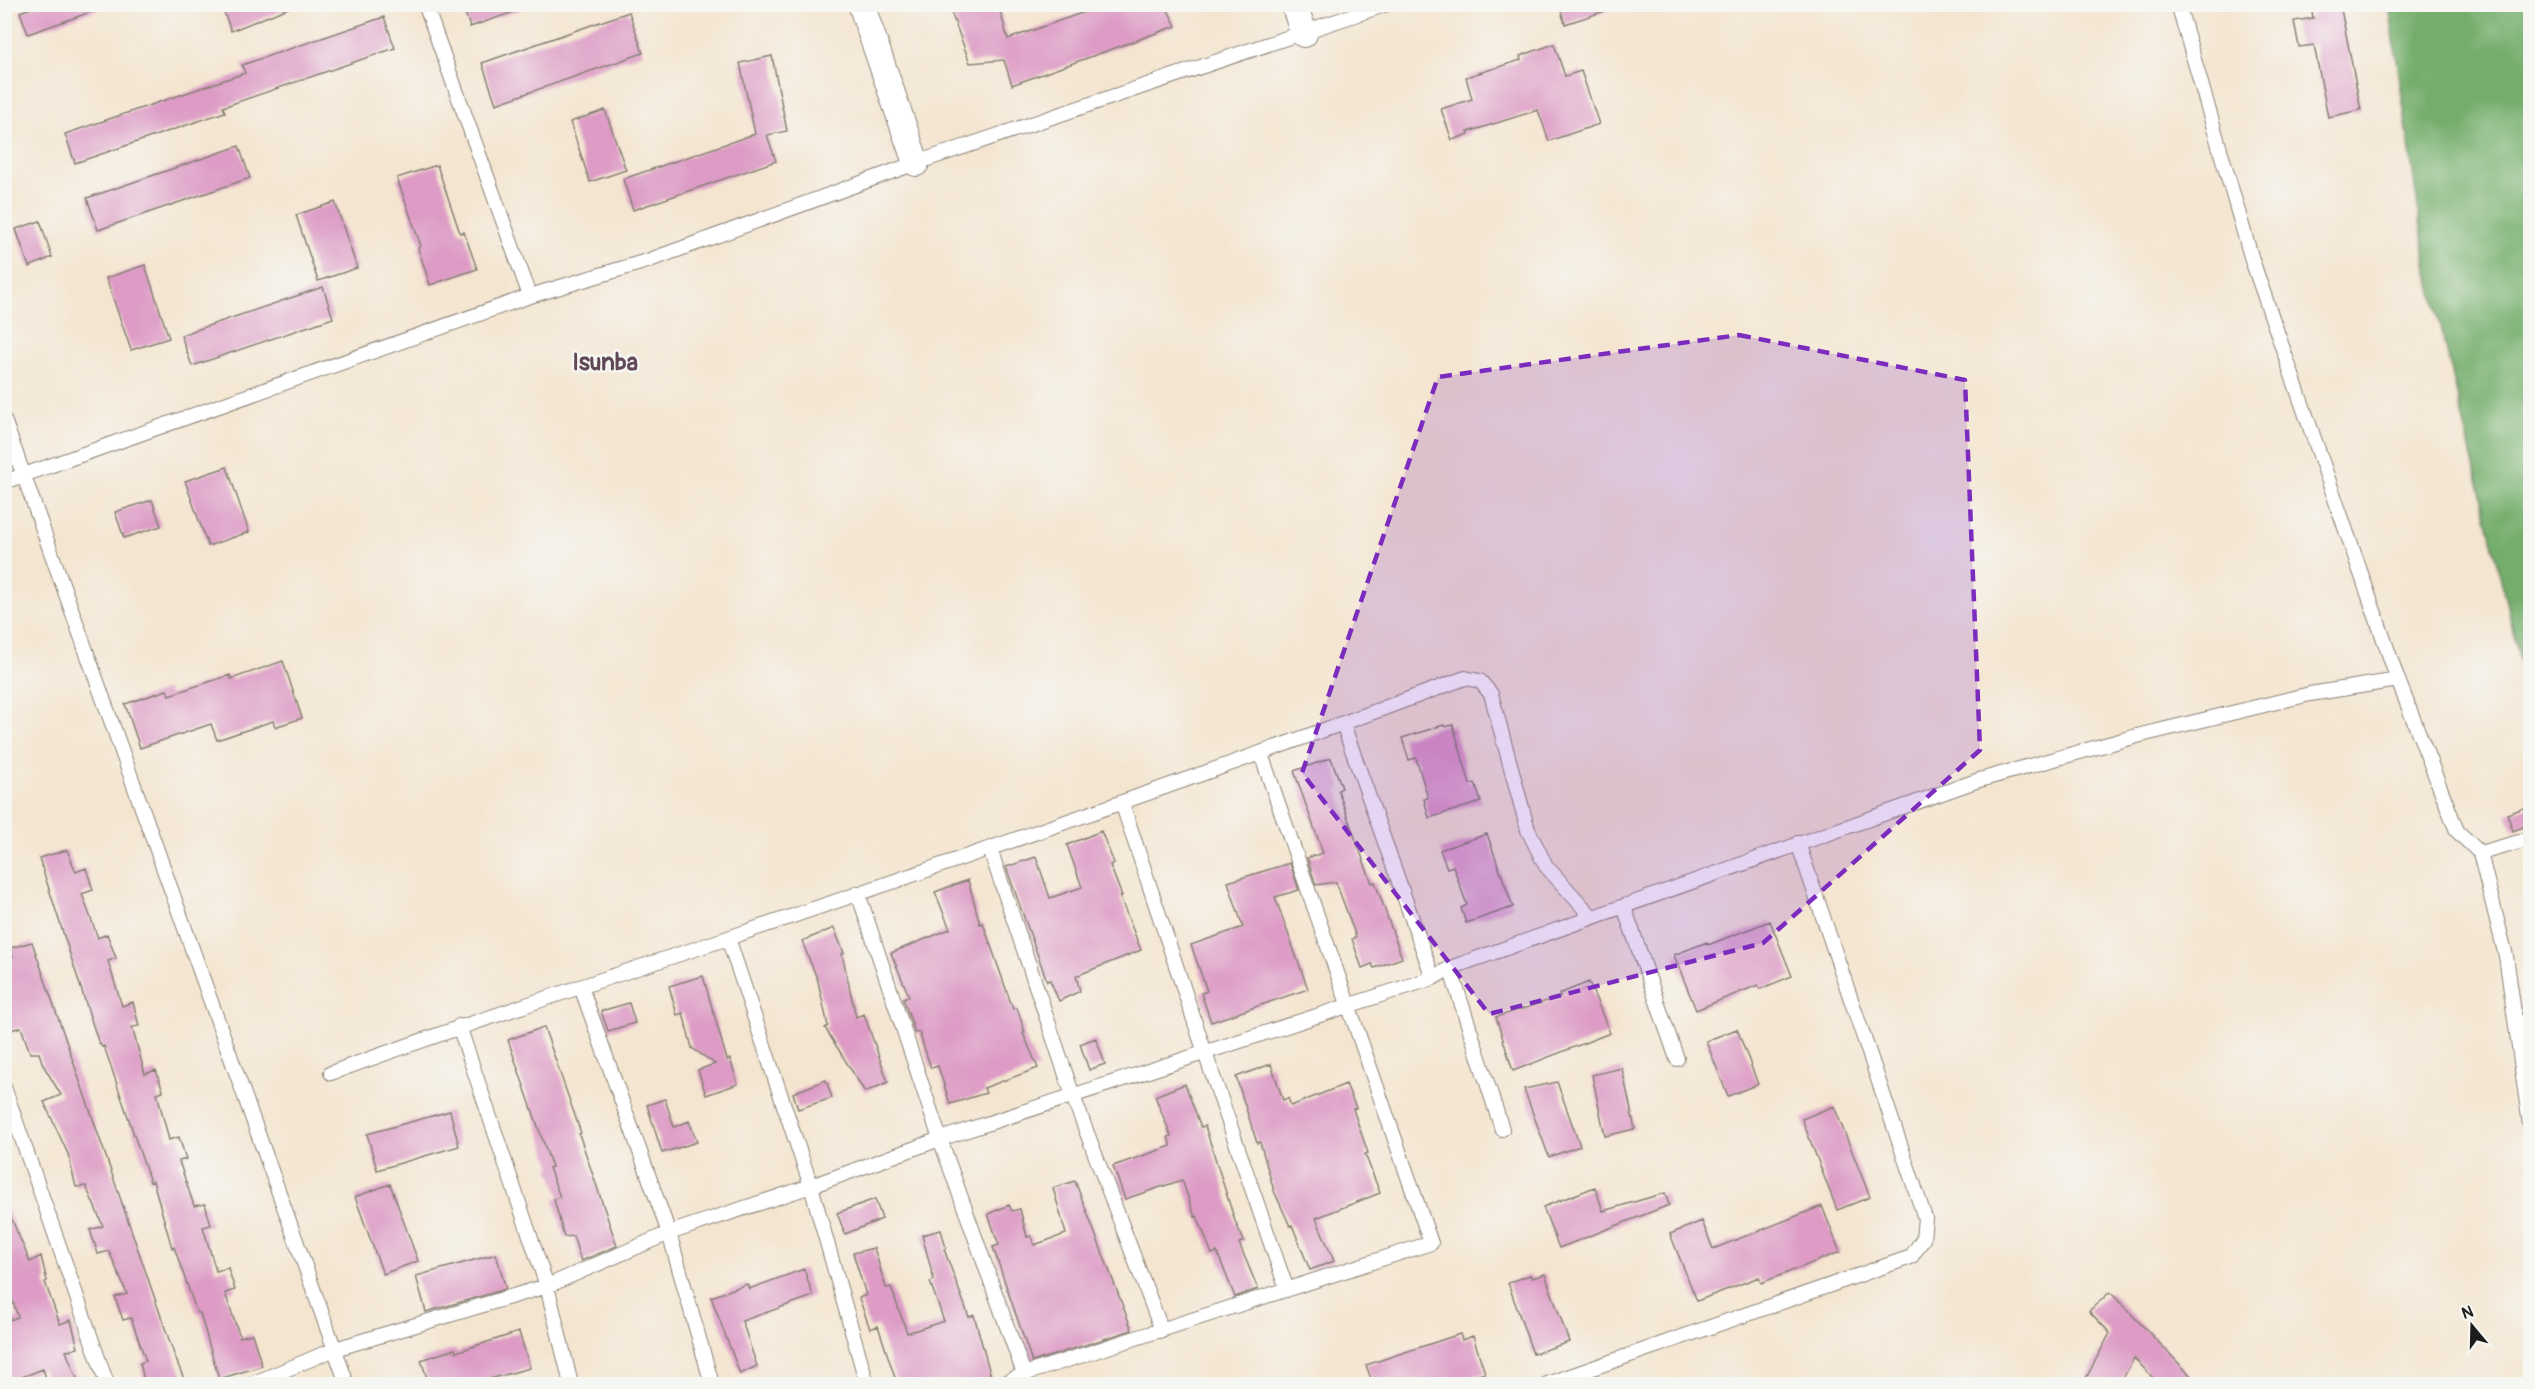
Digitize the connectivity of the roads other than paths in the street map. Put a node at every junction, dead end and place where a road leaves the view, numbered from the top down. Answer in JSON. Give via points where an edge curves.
{"nodes":[{"id":1,"x":425,"y":4,"type":"edge"},
{"id":2,"x":861,"y":4,"type":"edge"},
{"id":3,"x":1294,"y":4,"type":"edge"},
{"id":4,"x":1387,"y":4,"type":"edge"},
{"id":5,"x":2178,"y":4,"type":"edge"},
{"id":6,"x":1304,"y":34,"type":"junction"},
{"id":7,"x":916,"y":163,"type":"junction"},
{"id":8,"x":530,"y":296,"type":"junction"},
{"id":9,"x":4,"y":420,"type":"edge"},
{"id":10,"x":23,"y":476,"type":"junction"},
{"id":11,"x":4,"y":482,"type":"edge"},
{"id":12,"x":2398,"y":680,"type":"junction"},
{"id":13,"x":1342,"y":724,"type":"junction"},
{"id":14,"x":1261,"y":754,"type":"junction"},
{"id":15,"x":1122,"y":803,"type":"junction"},
{"id":16,"x":2530,"y":839,"type":"edge"},
{"id":17,"x":1798,"y":843,"type":"junction"},
{"id":18,"x":990,"y":849,"type":"junction"},
{"id":19,"x":2480,"y":853,"type":"junction"},
{"id":20,"x":858,"y":893,"type":"junction"},
{"id":21,"x":1624,"y":907,"type":"junction"},
{"id":22,"x":1592,"y":917,"type":"junction"},
{"id":23,"x":728,"y":938,"type":"junction"},
{"id":24,"x":1450,"y":968,"type":"junction"},
{"id":25,"x":1433,"y":978,"type":"junction"},
{"id":26,"x":581,"y":987,"type":"junction"},
{"id":27,"x":1348,"y":1004,"type":"junction"},
{"id":28,"x":459,"y":1026,"type":"junction"},
{"id":29,"x":1205,"y":1053,"type":"junction"},
{"id":30,"x":1677,"y":1059,"type":"dead end"},
{"id":31,"x":331,"y":1074,"type":"dead end"},
{"id":32,"x":4,"y":1087,"type":"edge"},
{"id":33,"x":1073,"y":1096,"type":"junction"},
{"id":34,"x":2530,"y":1125,"type":"edge"},
{"id":35,"x":1502,"y":1129,"type":"dead end"},
{"id":36,"x":940,"y":1138,"type":"junction"},
{"id":37,"x":811,"y":1186,"type":"junction"},
{"id":38,"x":669,"y":1233,"type":"junction"},
{"id":39,"x":548,"y":1286,"type":"junction"},
{"id":40,"x":1287,"y":1290,"type":"junction"},
{"id":41,"x":1162,"y":1331,"type":"junction"},
{"id":42,"x":335,"y":1349,"type":"junction"},
{"id":43,"x":1024,"y":1374,"type":"junction"},
{"id":44,"x":107,"y":1384,"type":"edge"},
{"id":45,"x":252,"y":1384,"type":"edge"},
{"id":46,"x":347,"y":1384,"type":"edge"},
{"id":47,"x":571,"y":1384,"type":"edge"},
{"id":48,"x":712,"y":1384,"type":"edge"},
{"id":49,"x":867,"y":1384,"type":"edge"},
{"id":50,"x":1002,"y":1384,"type":"edge"},
{"id":51,"x":1547,"y":1384,"type":"edge"}],
"edges":[{"from":1,"to":8,"type":"lane"},
{"from":2,"to":7,"type":"street"},
{"from":3,"to":6,"type":"street"},
{"from":4,"to":6,"type":"lane"},
{"from":5,"to":12,"type":"lane","via":[[2252,260]]},
{"from":6,"to":7,"type":"lane"},
{"from":7,"to":8,"type":"lane","via":[[647,261]]},
{"from":8,"to":10,"type":"lane"},
{"from":9,"to":10,"type":"lane"},
{"from":10,"to":11,"type":"lane"},
{"from":10,"to":42,"type":"lane"},
{"from":12,"to":17,"type":"lane","via":[[2310,694],[2125,740],[1976,781]]},
{"from":12,"to":19,"type":"lane","via":[[2457,831]]},
{"from":13,"to":14,"type":"lane"},
{"from":13,"to":22,"type":"lane","via":[[1465,678],[1480,681],[1491,694],[1528,830],[1546,866]]},
{"from":13,"to":25,"type":"lane"},
{"from":14,"to":15,"type":"lane"},
{"from":14,"to":27,"type":"lane"},
{"from":15,"to":18,"type":"lane"},
{"from":15,"to":29,"type":"lane"},
{"from":16,"to":19,"type":"lane"},
{"from":17,"to":21,"type":"lane"},
{"from":17,"to":51,"type":"lane","via":[[1925,1218],[1923,1239],[1911,1257]]},
{"from":18,"to":20,"type":"lane"},
{"from":18,"to":33,"type":"lane"},
{"from":19,"to":34,"type":"lane","via":[[2506,956]]},
{"from":20,"to":23,"type":"lane"},
{"from":20,"to":36,"type":"lane"},
{"from":21,"to":22,"type":"lane"},
{"from":21,"to":30,"type":"lane"},
{"from":22,"to":24,"type":"lane"},
{"from":23,"to":26,"type":"lane"},
{"from":23,"to":37,"type":"lane"},
{"from":24,"to":25,"type":"lane"},
{"from":24,"to":35,"type":"lane"},
{"from":25,"to":27,"type":"lane"},
{"from":26,"to":28,"type":"lane"},
{"from":26,"to":38,"type":"lane"},
{"from":27,"to":29,"type":"lane"},
{"from":27,"to":40,"type":"lane","via":[[1431,1243]]},
{"from":28,"to":31,"type":"lane"},
{"from":28,"to":39,"type":"lane"},
{"from":29,"to":33,"type":"lane"},
{"from":29,"to":40,"type":"lane"},
{"from":32,"to":44,"type":"lane"},
{"from":33,"to":36,"type":"lane"},
{"from":33,"to":41,"type":"lane"},
{"from":36,"to":37,"type":"lane"},
{"from":36,"to":43,"type":"lane"},
{"from":37,"to":38,"type":"lane"},
{"from":37,"to":49,"type":"lane"},
{"from":38,"to":39,"type":"lane"},
{"from":38,"to":48,"type":"lane"},
{"from":39,"to":42,"type":"lane"},
{"from":39,"to":47,"type":"lane"},
{"from":40,"to":41,"type":"lane"},
{"from":41,"to":43,"type":"lane"},
{"from":42,"to":45,"type":"lane"},
{"from":42,"to":46,"type":"lane"},
{"from":43,"to":50,"type":"lane"}]}
